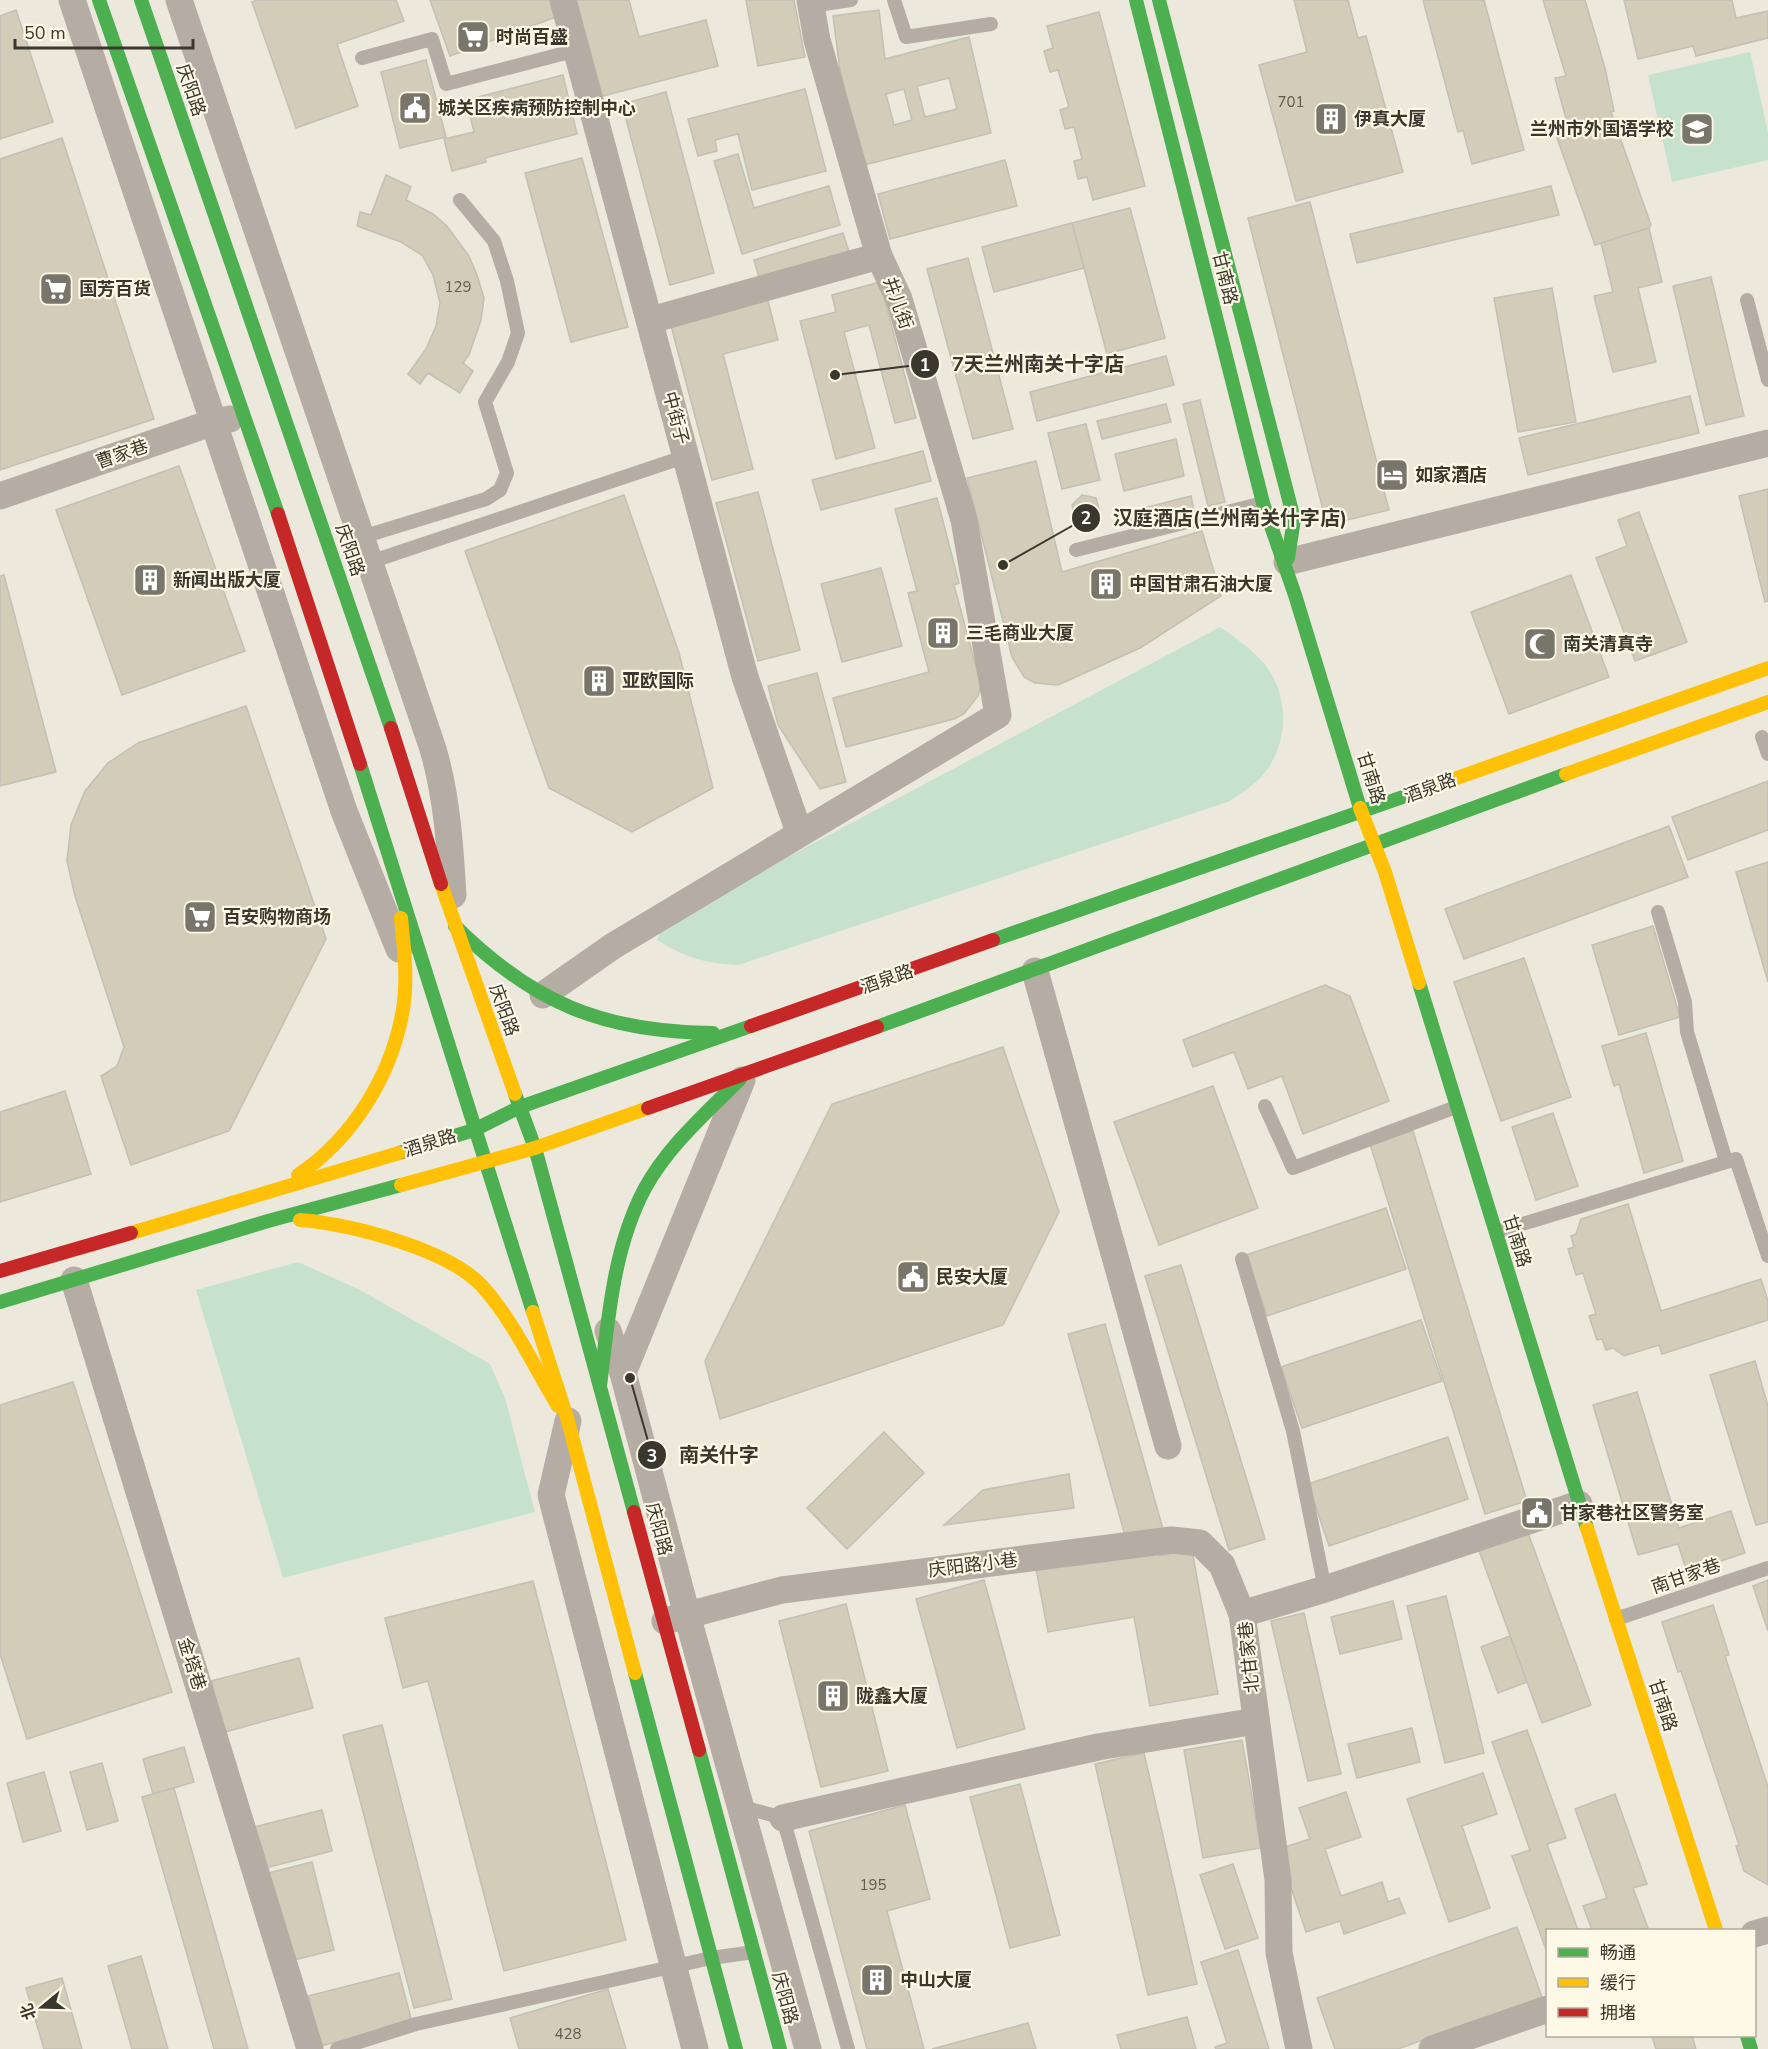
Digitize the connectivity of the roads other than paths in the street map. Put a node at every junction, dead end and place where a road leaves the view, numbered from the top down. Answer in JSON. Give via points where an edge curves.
{"nodes":[{"id":1,"x":72,"y":0,"type":"edge"},
{"id":2,"x":99,"y":0,"type":"edge"},
{"id":3,"x":141,"y":0,"type":"edge"},
{"id":4,"x":179,"y":0,"type":"edge"},
{"id":5,"x":563,"y":0,"type":"edge"},
{"id":6,"x":851,"y":0,"type":"edge"},
{"id":7,"x":894,"y":0,"type":"edge"},
{"id":8,"x":1136,"y":0,"type":"edge"},
{"id":9,"x":1159,"y":0,"type":"edge"},
{"id":10,"x":810,"y":3,"type":"edge"},
{"id":11,"x":991,"y":24,"type":"dead end"},
{"id":12,"x":577,"y":50,"type":"junction"},
{"id":13,"x":362,"y":58,"type":"dead end"},
{"id":14,"x":460,"y":200,"type":"dead end"},
{"id":15,"x":879,"y":256,"type":"junction"},
{"id":16,"x":1747,"y":300,"type":"dead end"},
{"id":17,"x":651,"y":320,"type":"junction"},
{"id":18,"x":1768,"y":380,"type":"edge"},
{"id":19,"x":246,"y":417,"type":"junction"},
{"id":20,"x":214,"y":422,"type":"junction"},
{"id":21,"x":1768,"y":443,"type":"edge"},
{"id":22,"x":687,"y":456,"type":"junction"},
{"id":23,"x":0,"y":496,"type":"edge"},
{"id":24,"x":1263,"y":503,"type":"junction"},
{"id":25,"x":362,"y":537,"type":"junction"},
{"id":26,"x":1076,"y":550,"type":"dead end"},
{"id":27,"x":370,"y":562,"type":"junction"},
{"id":28,"x":1287,"y":562,"type":"junction"},
{"id":29,"x":1768,"y":668,"type":"edge"},
{"id":30,"x":1768,"y":702,"type":"edge"},
{"id":31,"x":1762,"y":737,"type":"dead end"},
{"id":32,"x":1768,"y":754,"type":"edge"},
{"id":33,"x":1362,"y":813,"type":"junction"},
{"id":34,"x":799,"y":832,"type":"junction"},
{"id":35,"x":1372,"y":844,"type":"junction"},
{"id":36,"x":396,"y":874,"type":"junction"},
{"id":37,"x":1658,"y":912,"type":"dead end"},
{"id":38,"x":455,"y":926,"type":"junction"},
{"id":39,"x":406,"y":968,"type":"junction"},
{"id":40,"x":1035,"y":972,"type":"junction"},
{"id":41,"x":543,"y":995,"type":"junction"},
{"id":42,"x":736,"y":1033,"type":"junction"},
{"id":43,"x":745,"y":1074,"type":"junction"},
{"id":44,"x":1265,"y":1106,"type":"dead end"},
{"id":45,"x":520,"y":1107,"type":"junction"},
{"id":46,"x":1456,"y":1107,"type":"junction"},
{"id":47,"x":474,"y":1130,"type":"junction"},
{"id":48,"x":535,"y":1148,"type":"junction"},
{"id":49,"x":1726,"y":1161,"type":"junction"},
{"id":50,"x":487,"y":1163,"type":"junction"},
{"id":51,"x":259,"y":1196,"type":"junction"},
{"id":52,"x":268,"y":1221,"type":"junction"},
{"id":53,"x":1496,"y":1232,"type":"junction"},
{"id":54,"x":1768,"y":1256,"type":"edge"},
{"id":55,"x":1242,"y":1259,"type":"dead end"},
{"id":56,"x":0,"y":1271,"type":"edge"},
{"id":57,"x":74,"y":1280,"type":"junction"},
{"id":58,"x":0,"y":1302,"type":"edge"},
{"id":59,"x":607,"y":1329,"type":"joint"},
{"id":60,"x":611,"y":1380,"type":"junction"},
{"id":61,"x":568,"y":1421,"type":"junction"},
{"id":62,"x":1168,"y":1446,"type":"dead end"},
{"id":63,"x":1579,"y":1504,"type":"junction"},
{"id":64,"x":1768,"y":1568,"type":"edge"},
{"id":65,"x":1325,"y":1589,"type":"junction"},
{"id":66,"x":1242,"y":1614,"type":"junction"},
{"id":67,"x":676,"y":1618,"type":"junction"},
{"id":68,"x":1616,"y":1619,"type":"junction"},
{"id":69,"x":1256,"y":1722,"type":"junction"},
{"id":70,"x":715,"y":1806,"type":"junction"},
{"id":71,"x":742,"y":1806,"type":"junction"},
{"id":72,"x":783,"y":1818,"type":"junction"},
{"id":73,"x":1716,"y":1929,"type":"edge"},
{"id":74,"x":754,"y":1952,"type":"junction"},
{"id":75,"x":711,"y":1958,"type":"junction"},
{"id":76,"x":674,"y":1967,"type":"junction"},
{"id":77,"x":1546,"y":2010,"type":"edge"},
{"id":78,"x":310,"y":2049,"type":"edge"},
{"id":79,"x":337,"y":2049,"type":"edge"},
{"id":80,"x":695,"y":2049,"type":"edge"},
{"id":81,"x":736,"y":2049,"type":"edge"},
{"id":82,"x":780,"y":2049,"type":"edge"},
{"id":83,"x":808,"y":2049,"type":"edge"},
{"id":84,"x":848,"y":2049,"type":"edge"},
{"id":85,"x":1299,"y":2049,"type":"edge"},
{"id":86,"x":1432,"y":2049,"type":"edge"}],
"edges":[{"from":1,"to":20,"type":"street"},
{"from":2,"to":19,"type":"main road"},
{"from":3,"to":38,"type":"main road","name":"庆阳路","via":[[368,656]]},
{"from":4,"to":25,"type":"street"},
{"from":5,"to":12,"type":"street","name":"中街子"},
{"from":6,"to":10,"type":"lane"},
{"from":7,"to":11,"type":"lane","via":[[906,37]]},
{"from":8,"to":24,"type":"main road","name":"甘南路"},
{"from":9,"to":28,"type":"main road","name":"甘南路","via":[[1294,519]]},
{"from":10,"to":15,"type":"street","name":"井儿街"},
{"from":12,"to":13,"type":"lane","via":[[446,84],[432,39]]},
{"from":12,"to":17,"type":"street","name":"中街子"},
{"from":14,"to":25,"type":"lane","via":[[494,241],[518,333],[508,362],[485,402],[507,473],[500,490],[486,499]]},
{"from":15,"to":17,"type":"street"},
{"from":15,"to":34,"type":"street","name":"井儿街","via":[[899,299],[964,520],[998,715]]},
{"from":16,"to":18,"type":"lane"},
{"from":17,"to":22,"type":"street","name":"中街子"},
{"from":19,"to":20,"type":"street","name":"曹家巷"},
{"from":19,"to":36,"type":"main road"},
{"from":20,"to":23,"type":"street","name":"曹家巷"},
{"from":20,"to":39,"type":"street","via":[[344,811]]},
{"from":21,"to":28,"type":"street"},
{"from":22,"to":27,"type":"lane"},
{"from":22,"to":34,"type":"street","name":"中街子","via":[[746,677]]},
{"from":24,"to":26,"type":"lane"},
{"from":24,"to":28,"type":"main road","name":"甘南路"},
{"from":25,"to":27,"type":"street"},
{"from":27,"to":38,"type":"street","via":[[440,773],[450,842]]},
{"from":28,"to":33,"type":"main road","name":"甘南路"},
{"from":29,"to":33,"type":"main road","name":"酒泉路"},
{"from":30,"to":35,"type":"main road","name":"酒泉路"},
{"from":31,"to":32,"type":"lane"},
{"from":33,"to":35,"type":"main road","name":"甘南路"},
{"from":33,"to":42,"type":"main road","name":"酒泉路"},
{"from":34,"to":41,"type":"street","via":[[613,946]]},
{"from":35,"to":40,"type":"main road","name":"酒泉路"},
{"from":35,"to":46,"type":"main road","name":"甘南路"},
{"from":36,"to":39,"type":"main road"},
{"from":36,"to":47,"type":"main road"},
{"from":37,"to":49,"type":"lane","via":[[1686,1002],[1687,1032]]},
{"from":38,"to":41,"type":"main road","via":[[490,960]]},
{"from":38,"to":45,"type":"main road","name":"庆阳路"},
{"from":39,"to":51,"type":"main road","via":[[403,1010],[394,1042],[356,1119],[337,1146],[310,1168]]},
{"from":40,"to":43,"type":"main road","name":"酒泉路"},
{"from":40,"to":62,"type":"street"},
{"from":41,"to":42,"type":"main road","via":[[634,1026],[668,1032]]},
{"from":42,"to":45,"type":"main road","name":"酒泉路"},
{"from":43,"to":48,"type":"main road","name":"酒泉路"},
{"from":43,"to":59,"type":"main road","via":[[658,1169],[637,1206],[621,1257]]},
{"from":43,"to":60,"type":"street"},
{"from":44,"to":46,"type":"lane","via":[[1293,1168]]},
{"from":45,"to":47,"type":"main road","name":"酒泉路"},
{"from":45,"to":48,"type":"main road","name":"庆阳路"},
{"from":46,"to":53,"type":"main road","name":"甘南路"},
{"from":47,"to":50,"type":"main road"},
{"from":47,"to":51,"type":"main road","name":"酒泉路"},
{"from":48,"to":50,"type":"main road","name":"酒泉路"},
{"from":48,"to":60,"type":"main road","name":"庆阳路"},
{"from":49,"to":53,"type":"lane"},
{"from":49,"to":54,"type":"lane","via":[[1736,1158]]},
{"from":50,"to":52,"type":"main road","name":"酒泉路"},
{"from":50,"to":61,"type":"main road"},
{"from":51,"to":56,"type":"main road","name":"酒泉路"},
{"from":52,"to":57,"type":"main road","name":"酒泉路"},
{"from":52,"to":61,"type":"main road","via":[[311,1220],[375,1233],[426,1254],[481,1284]]},
{"from":53,"to":63,"type":"main road","name":"甘南路"},
{"from":55,"to":65,"type":"lane","via":[[1293,1431]]},
{"from":57,"to":58,"type":"main road","name":"酒泉路"},
{"from":57,"to":78,"type":"street","name":"金塔巷"},
{"from":59,"to":60,"type":"street"},
{"from":60,"to":67,"type":"street"},
{"from":61,"to":75,"type":"main road"},
{"from":61,"to":76,"type":"street","via":[[551,1495]]},
{"from":63,"to":65,"type":"street","name":"北甘家巷"},
{"from":63,"to":68,"type":"main road","name":"甘南路"},
{"from":64,"to":68,"type":"lane","name":"南甘家巷"},
{"from":65,"to":66,"type":"street","name":"北甘家巷"},
{"from":66,"to":67,"type":"street","name":"庆阳路小巷","via":[[1222,1565],[1200,1543],[1171,1540],[782,1590]]},
{"from":66,"to":69,"type":"street","name":"北甘家巷"},
{"from":67,"to":70,"type":"main road","name":"庆阳路"},
{"from":67,"to":71,"type":"street"},
{"from":68,"to":73,"type":"main road","name":"甘南路"},
{"from":69,"to":72,"type":"street","via":[[1098,1748]]},
{"from":69,"to":85,"type":"street","name":"北甘家巷","via":[[1278,1880],[1279,1953]]},
{"from":70,"to":71,"type":"lane"},
{"from":70,"to":74,"type":"main road","name":"庆阳路"},
{"from":71,"to":72,"type":"lane"},
{"from":71,"to":83,"type":"street"},
{"from":72,"to":84,"type":"lane"},
{"from":74,"to":75,"type":"lane"},
{"from":74,"to":82,"type":"main road","name":"庆阳路"},
{"from":75,"to":76,"type":"lane"},
{"from":75,"to":81,"type":"main road"},
{"from":76,"to":79,"type":"lane","via":[[416,2024]]},
{"from":76,"to":80,"type":"street"},
{"from":77,"to":86,"type":"street"}]}
